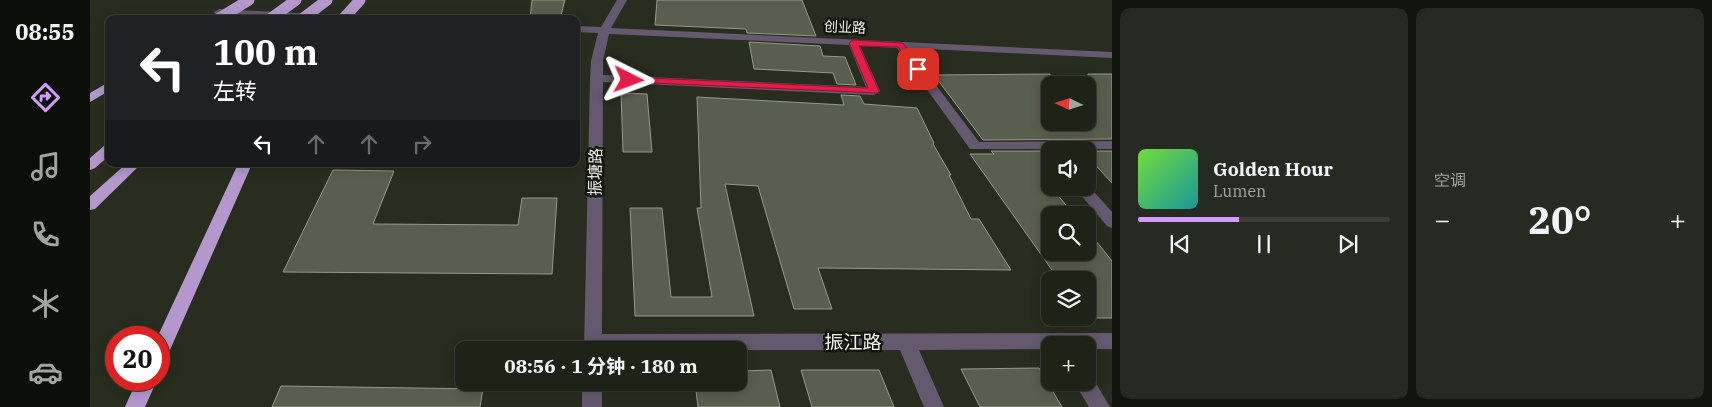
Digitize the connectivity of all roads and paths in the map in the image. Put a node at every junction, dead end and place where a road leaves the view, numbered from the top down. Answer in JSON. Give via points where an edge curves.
{"nodes":[{"id":1,"x":249,"y":0,"type":"edge"},
{"id":2,"x":296,"y":0,"type":"edge"},
{"id":3,"x":327,"y":0,"type":"edge"},
{"id":4,"x":360,"y":0,"type":"edge"},
{"id":5,"x":622,"y":0,"type":"edge"},
{"id":6,"x":221,"y":15,"type":"edge"},
{"id":7,"x":275,"y":15,"type":"edge"},
{"id":8,"x":307,"y":15,"type":"edge"},
{"id":9,"x":346,"y":15,"type":"edge"},
{"id":10,"x":580,"y":30,"type":"edge"},
{"id":11,"x":604,"y":31,"type":"junction"},
{"id":12,"x":853,"y":43,"type":"junction"},
{"id":13,"x":900,"y":45,"type":"junction"},
{"id":14,"x":1112,"y":55,"type":"edge"},
{"id":15,"x":596,"y":78,"type":"junction"},
{"id":16,"x":105,"y":89,"type":"edge"},
{"id":17,"x":90,"y":98,"type":"edge"},
{"id":18,"x":1112,"y":145,"type":"edge"},
{"id":19,"x":105,"y":152,"type":"edge"},
{"id":20,"x":90,"y":165,"type":"edge"},
{"id":21,"x":131,"y":167,"type":"edge"},
{"id":22,"x":244,"y":167,"type":"edge"},
{"id":23,"x":1089,"y":196,"type":"edge"},
{"id":24,"x":90,"y":205,"type":"edge"},
{"id":25,"x":1112,"y":222,"type":"edge"},
{"id":26,"x":170,"y":329,"type":"edge"},
{"id":27,"x":593,"y":341,"type":"edge"},
{"id":28,"x":1112,"y":341,"type":"edge"},
{"id":29,"x":906,"y":342,"type":"junction"},
{"id":30,"x":1096,"y":342,"type":"edge"},
{"id":31,"x":1041,"y":343,"type":"edge"},
{"id":32,"x":747,"y":344,"type":"edge"},
{"id":33,"x":142,"y":391,"type":"edge"},
{"id":34,"x":592,"y":391,"type":"edge"},
{"id":35,"x":1090,"y":391,"type":"edge"},
{"id":36,"x":135,"y":407,"type":"edge"},
{"id":37,"x":592,"y":407,"type":"edge"},
{"id":38,"x":934,"y":407,"type":"edge"},
{"id":39,"x":1100,"y":407,"type":"edge"}],
"edges":[{"from":1,"to":6,"type":"highway","bridge":true},
{"from":2,"to":7,"type":"highway","bridge":true},
{"from":3,"to":8,"type":"highway","bridge":true},
{"from":4,"to":9,"type":"highway","bridge":true},
{"from":5,"to":11,"type":"street","name":"振塘路"},
{"from":10,"to":11,"type":"street","name":"创业路"},
{"from":11,"to":12,"type":"street","name":"创业路"},
{"from":11,"to":15,"type":"street","name":"振塘路"},
{"from":12,"to":13,"type":"street","name":"创业路"},
{"from":12,"to":15,"type":"street","via":[[874,91]]},
{"from":13,"to":14,"type":"street","name":"创业路"},
{"from":13,"to":18,"type":"street","via":[[975,146]]},
{"from":15,"to":27,"type":"street","name":"振塘路"},
{"from":16,"to":17,"type":"highway"},
{"from":19,"to":20,"type":"highway"},
{"from":21,"to":24,"type":"highway"},
{"from":22,"to":26,"type":"highway"},
{"from":23,"to":25,"type":"street"},
{"from":28,"to":30,"type":"street","name":"振江路"},
{"from":29,"to":31,"type":"street","name":"振江路"},
{"from":29,"to":32,"type":"street","name":"振江路"},
{"from":29,"to":38,"type":"street"},
{"from":33,"to":36,"type":"highway"},
{"from":34,"to":37,"type":"street"},
{"from":35,"to":39,"type":"street"}]}
